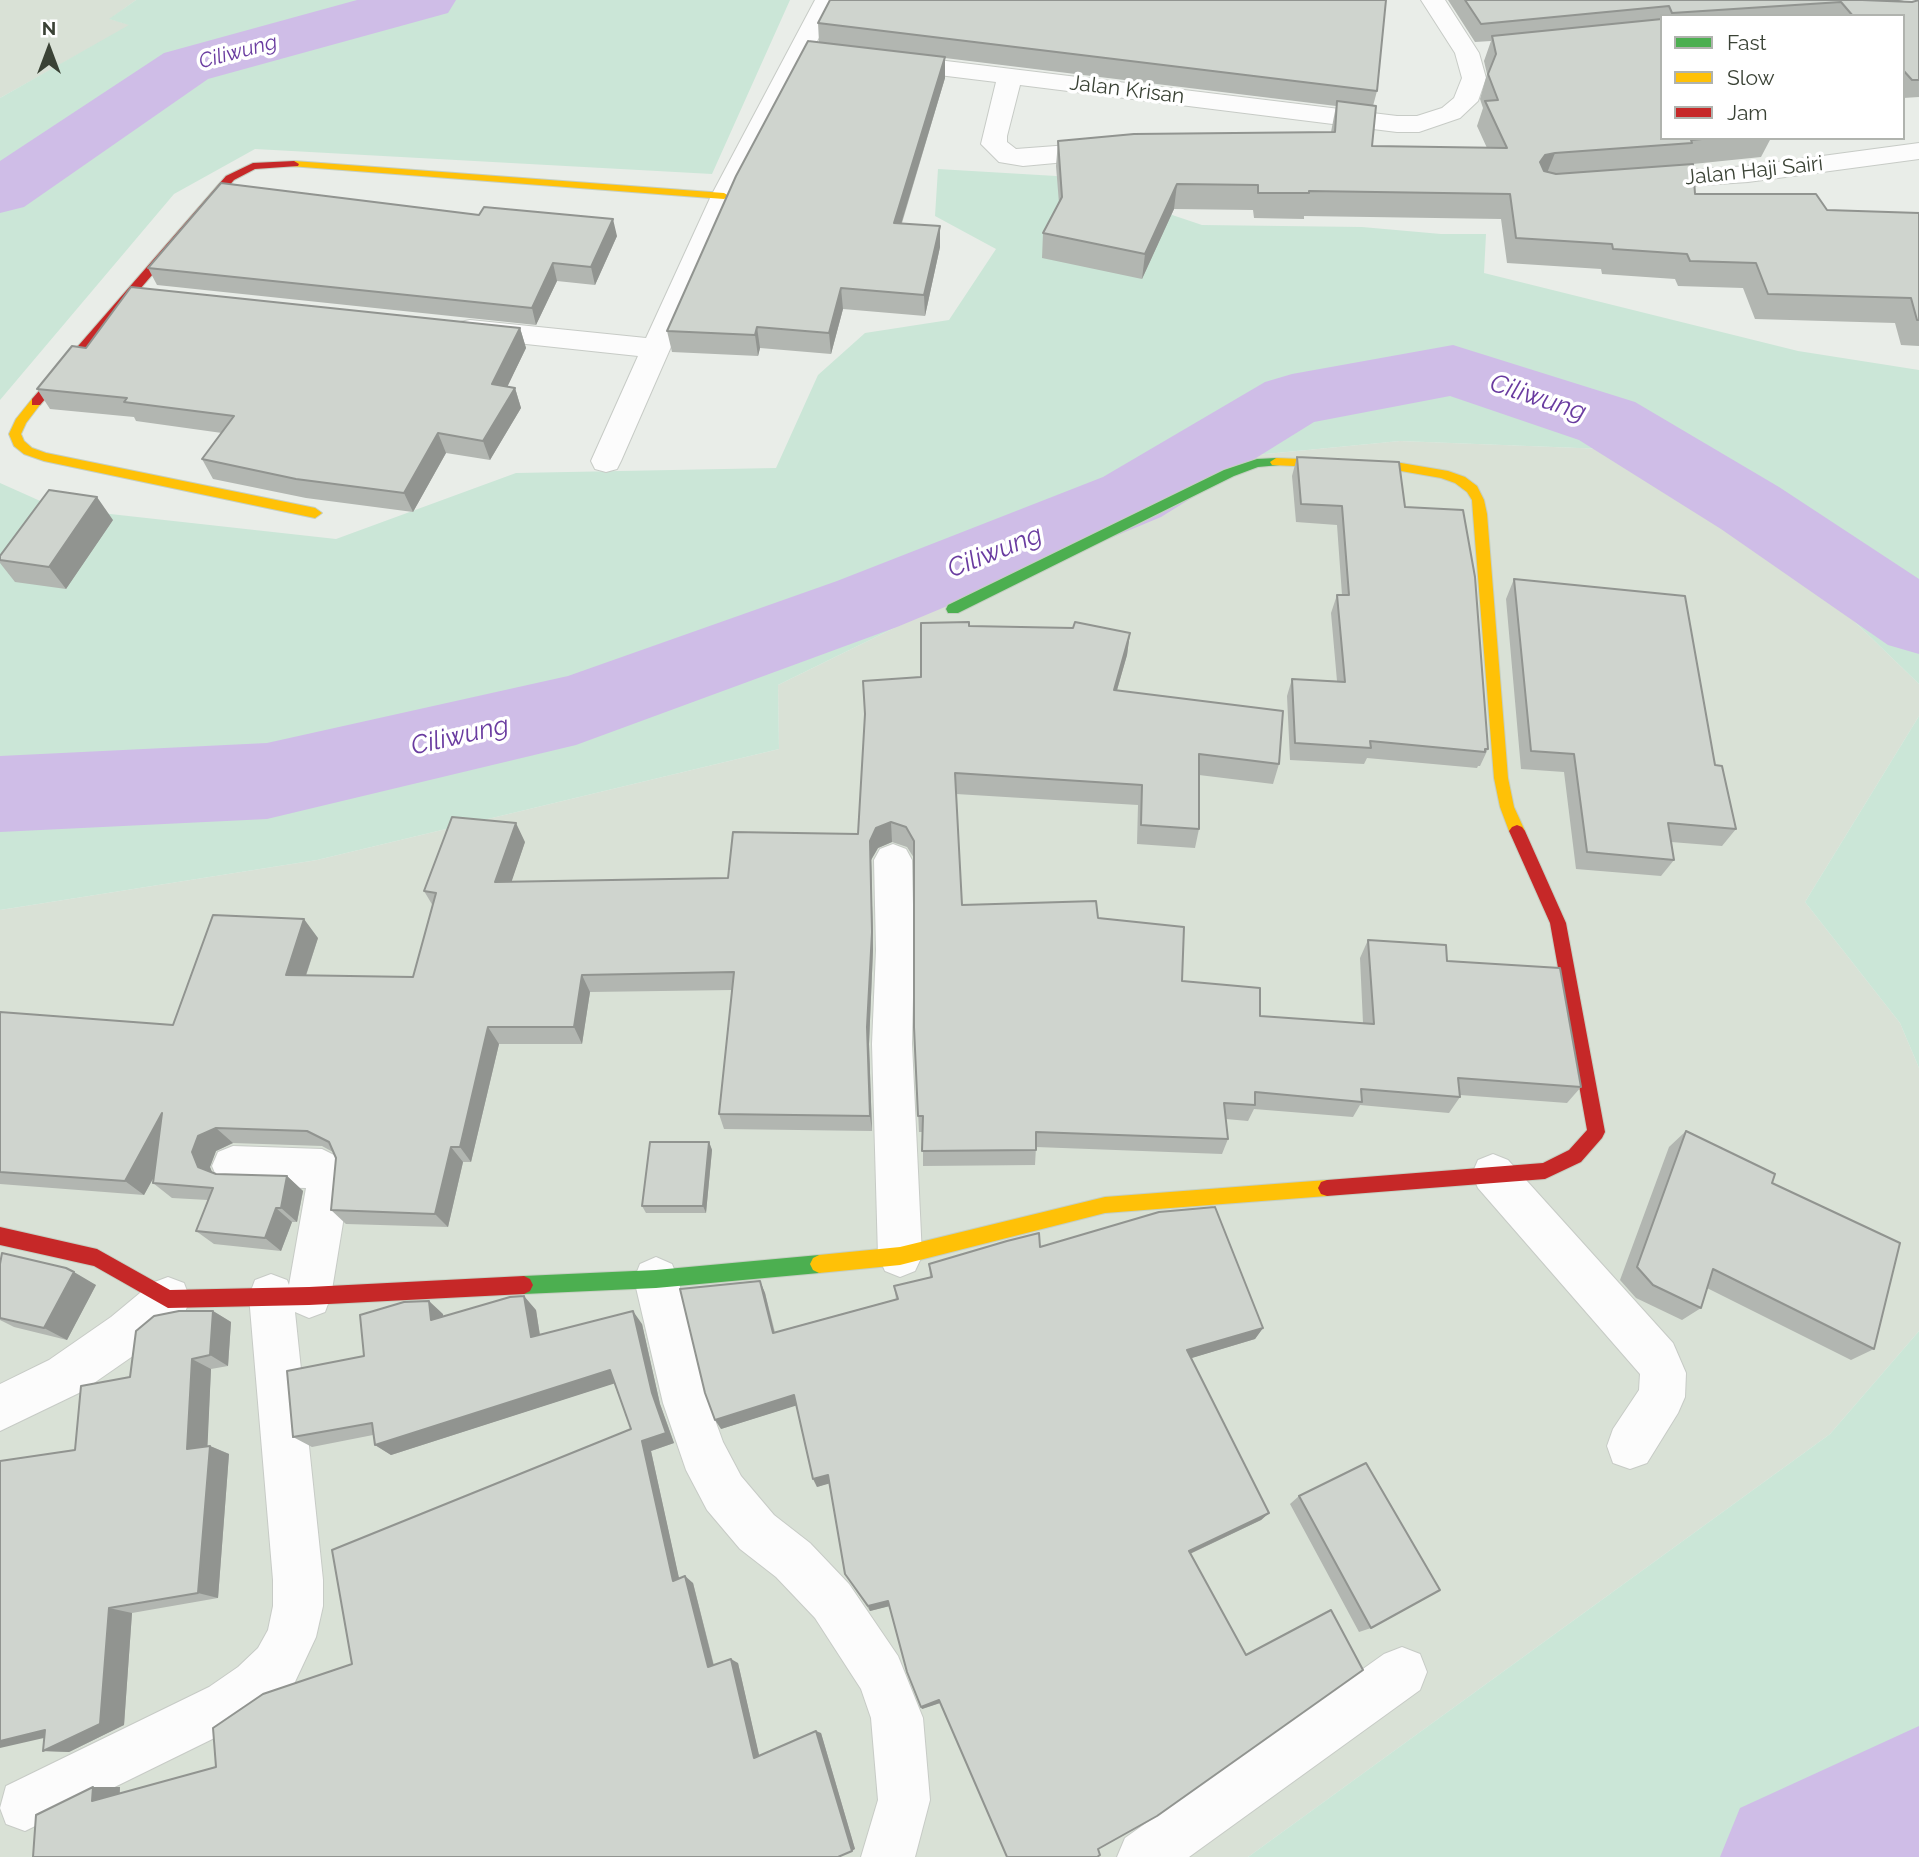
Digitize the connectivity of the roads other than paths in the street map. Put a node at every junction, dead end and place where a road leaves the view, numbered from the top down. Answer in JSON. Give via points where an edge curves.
{"nodes":[{"id":1,"x":827,"y":0,"type":"edge"},
{"id":2,"x":1433,"y":0,"type":"edge"},
{"id":3,"x":1495,"y":50,"type":"edge"},
{"id":4,"x":802,"y":51,"type":"junction"},
{"id":5,"x":1467,"y":53,"type":"junction"},
{"id":6,"x":1010,"y":75,"type":"junction"},
{"id":7,"x":1291,"y":109,"type":"junction"},
{"id":8,"x":1254,"y":130,"type":"edge"},
{"id":9,"x":1127,"y":149,"type":"edge"},
{"id":10,"x":1919,"y":151,"type":"edge"},
{"id":11,"x":1612,"y":183,"type":"edge"},
{"id":12,"x":724,"y":197,"type":"junction"},
{"id":13,"x":448,"y":327,"type":"edge"},
{"id":14,"x":656,"y":349,"type":"junction"},
{"id":15,"x":606,"y":461,"type":"dead end"},
{"id":16,"x":315,"y":513,"type":"dead end"},
{"id":17,"x":953,"y":609,"type":"dead end"},
{"id":18,"x":893,"y":860,"type":"dead end"},
{"id":19,"x":233,"y":1166,"type":"dead end"},
{"id":20,"x":1493,"y":1174,"type":"junction"},
{"id":21,"x":0,"y":1236,"type":"edge"},
{"id":22,"x":900,"y":1256,"type":"junction"},
{"id":23,"x":656,"y":1279,"type":"junction"},
{"id":24,"x":290,"y":1296,"type":"junction"},
{"id":25,"x":168,"y":1299,"type":"junction"},
{"id":26,"x":0,"y":1408,"type":"edge"},
{"id":27,"x":1630,"y":1446,"type":"dead end"},
{"id":28,"x":1402,"y":1672,"type":"dead end"},
{"id":29,"x":25,"y":1805,"type":"dead end"},
{"id":30,"x":888,"y":1857,"type":"edge"},
{"id":31,"x":1144,"y":1857,"type":"edge"}],
"edges":[{"from":1,"to":4,"type":"street"},
{"from":2,"to":5,"type":"street"},
{"from":3,"to":5,"type":"street"},
{"from":4,"to":6,"type":"street","name":"Jalan Krisan"},
{"from":4,"to":12,"type":"street"},
{"from":5,"to":7,"type":"street","name":"Jalan Krisan","via":[[1472,89],[1465,101],[1451,113],[1419,124]]},
{"from":6,"to":7,"type":"street","name":"Jalan Krisan"},
{"from":6,"to":9,"type":"street","via":[[994,136],[994,144],[1008,156]]},
{"from":7,"to":8,"type":"street"},
{"from":10,"to":11,"type":"street","name":"Jalan Haji Sairi","via":[[1748,174]]},
{"from":12,"to":14,"type":"street"},
{"from":12,"to":16,"type":"street","via":[[284,163],[243,170],[230,178],[144,295],[71,359],[15,434],[28,451],[44,457]]},
{"from":13,"to":14,"type":"street"},
{"from":14,"to":15,"type":"street"},
{"from":17,"to":20,"type":"street","via":[[1257,463],[1401,467],[1443,474],[1472,489],[1480,514],[1507,807],[1558,923],[1596,1132],[1575,1156],[1545,1171]]},
{"from":18,"to":22,"type":"street","via":[[892,1044]]},
{"from":19,"to":24,"type":"street","via":[[312,1168],[327,1173],[327,1192]]},
{"from":20,"to":22,"type":"street","via":[[1105,1205]]},
{"from":20,"to":27,"type":"street","via":[[1657,1359],[1663,1373],[1662,1397]]},
{"from":21,"to":25,"type":"street","via":[[97,1258]]},
{"from":22,"to":23,"type":"street"},
{"from":23,"to":24,"type":"street"},
{"from":23,"to":30,"type":"street","via":[[686,1403],[702,1452],[724,1493],[757,1532],[793,1560],[832,1601],[880,1674],[897,1718],[904,1800]]},
{"from":24,"to":25,"type":"street"},
{"from":24,"to":29,"type":"street","via":[[299,1580],[291,1637],[276,1665],[227,1705]]},
{"from":25,"to":26,"type":"street","via":[[65,1376]]},
{"from":28,"to":31,"type":"street"}]}
